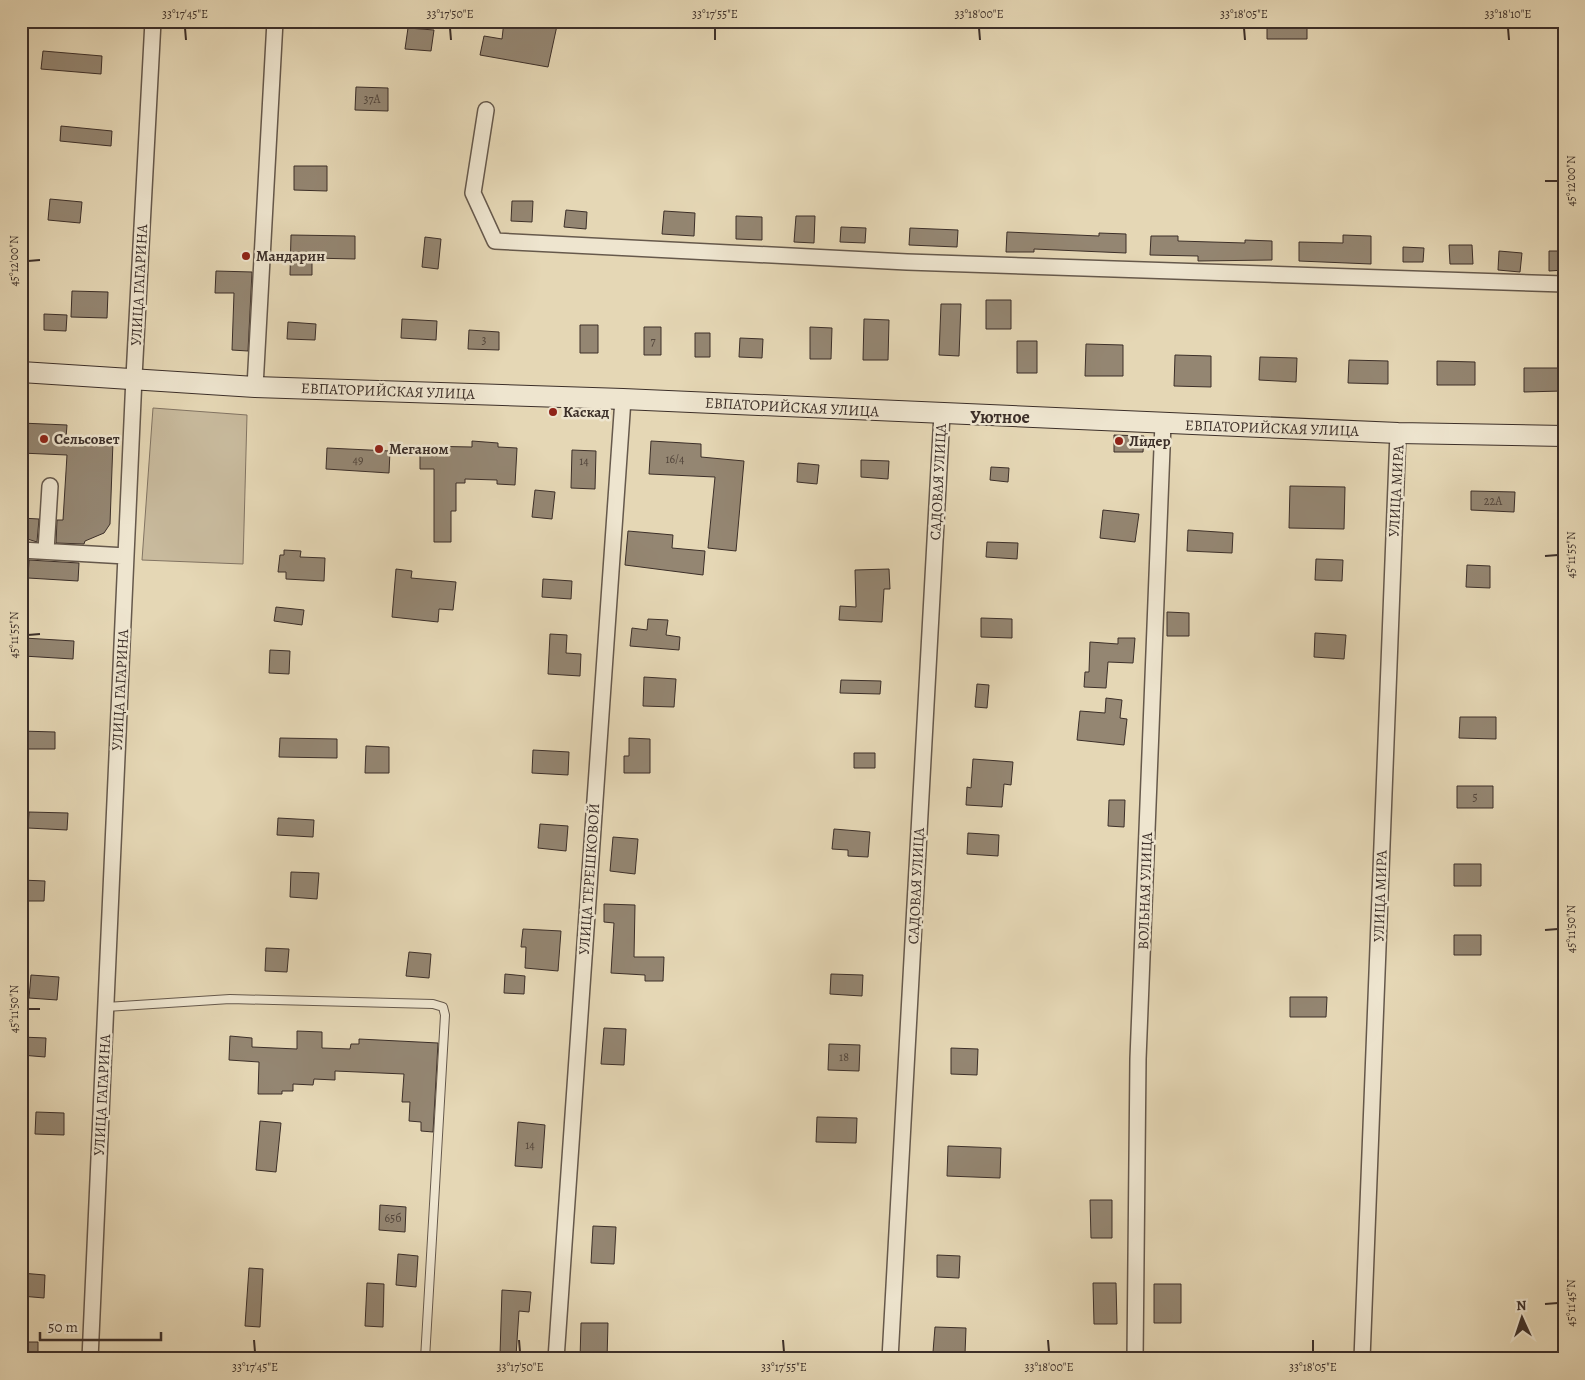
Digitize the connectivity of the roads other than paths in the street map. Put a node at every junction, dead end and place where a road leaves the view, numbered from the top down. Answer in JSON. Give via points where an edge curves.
{"nodes":[{"id":1,"x":153,"y":21,"type":"edge"},
{"id":2,"x":275,"y":21,"type":"edge"},
{"id":3,"x":486,"y":110,"type":"dead end"},
{"id":4,"x":1564,"y":284,"type":"edge"},
{"id":5,"x":21,"y":372,"type":"edge"},
{"id":6,"x":134,"y":377,"type":"junction"},
{"id":7,"x":254,"y":387,"type":"junction"},
{"id":8,"x":624,"y":399,"type":"junction"},
{"id":9,"x":942,"y":414,"type":"junction"},
{"id":10,"x":1163,"y":423,"type":"junction"},
{"id":11,"x":1398,"y":434,"type":"junction"},
{"id":12,"x":1564,"y":436,"type":"edge"},
{"id":13,"x":50,"y":486,"type":"dead end"},
{"id":14,"x":21,"y":550,"type":"edge"},
{"id":15,"x":46,"y":551,"type":"junction"},
{"id":16,"x":126,"y":556,"type":"junction"},
{"id":17,"x":106,"y":1007,"type":"junction"},
{"id":18,"x":90,"y":1359,"type":"edge"},
{"id":19,"x":425,"y":1359,"type":"edge"},
{"id":20,"x":556,"y":1359,"type":"edge"},
{"id":21,"x":890,"y":1359,"type":"edge"},
{"id":22,"x":1135,"y":1359,"type":"edge"},
{"id":23,"x":1362,"y":1359,"type":"edge"}],
"edges":[{"from":1,"to":6,"type":"street","name":"УЛИЦА ГАГАРИНА"},
{"from":2,"to":7,"type":"street"},
{"from":3,"to":4,"type":"street","via":[[473,193],[495,241],[907,262]]},
{"from":5,"to":6,"type":"main road","name":"ЕВПАТОРИЙСКАЯ УЛИЦА"},
{"from":6,"to":7,"type":"main road","name":"ЕВПАТОРИЙСКАЯ УЛИЦА"},
{"from":6,"to":16,"type":"street","name":"УЛИЦА ГАГАРИНА"},
{"from":7,"to":8,"type":"main road","name":"ЕВПАТОРИЙСКАЯ УЛИЦА"},
{"from":8,"to":9,"type":"main road","name":"ЕВПАТОРИЙСКАЯ УЛИЦА"},
{"from":8,"to":20,"type":"street","name":"УЛИЦА ТЕРЕШКОВОЙ"},
{"from":9,"to":10,"type":"main road","name":"ЕВПАТОРИЙСКАЯ УЛИЦА"},
{"from":9,"to":21,"type":"street","name":"САДОВАЯ УЛИЦА"},
{"from":10,"to":11,"type":"main road","name":"ЕВПАТОРИЙСКАЯ УЛИЦА"},
{"from":10,"to":22,"type":"street","name":"ВОЛЬНАЯ УЛИЦА","via":[[1138,1059]]},
{"from":11,"to":12,"type":"main road","name":"ЕВПАТОРИЙСКАЯ УЛИЦА"},
{"from":11,"to":23,"type":"street","name":"УЛИЦА МИРА"},
{"from":13,"to":15,"type":"street"},
{"from":14,"to":15,"type":"street"},
{"from":15,"to":16,"type":"street"},
{"from":16,"to":17,"type":"street","name":"УЛИЦА ГАГАРИНА"},
{"from":17,"to":18,"type":"street","name":"УЛИЦА ГАГАРИНА"},
{"from":17,"to":19,"type":"lane","via":[[230,999],[433,1004],[443,1007]]}]}
